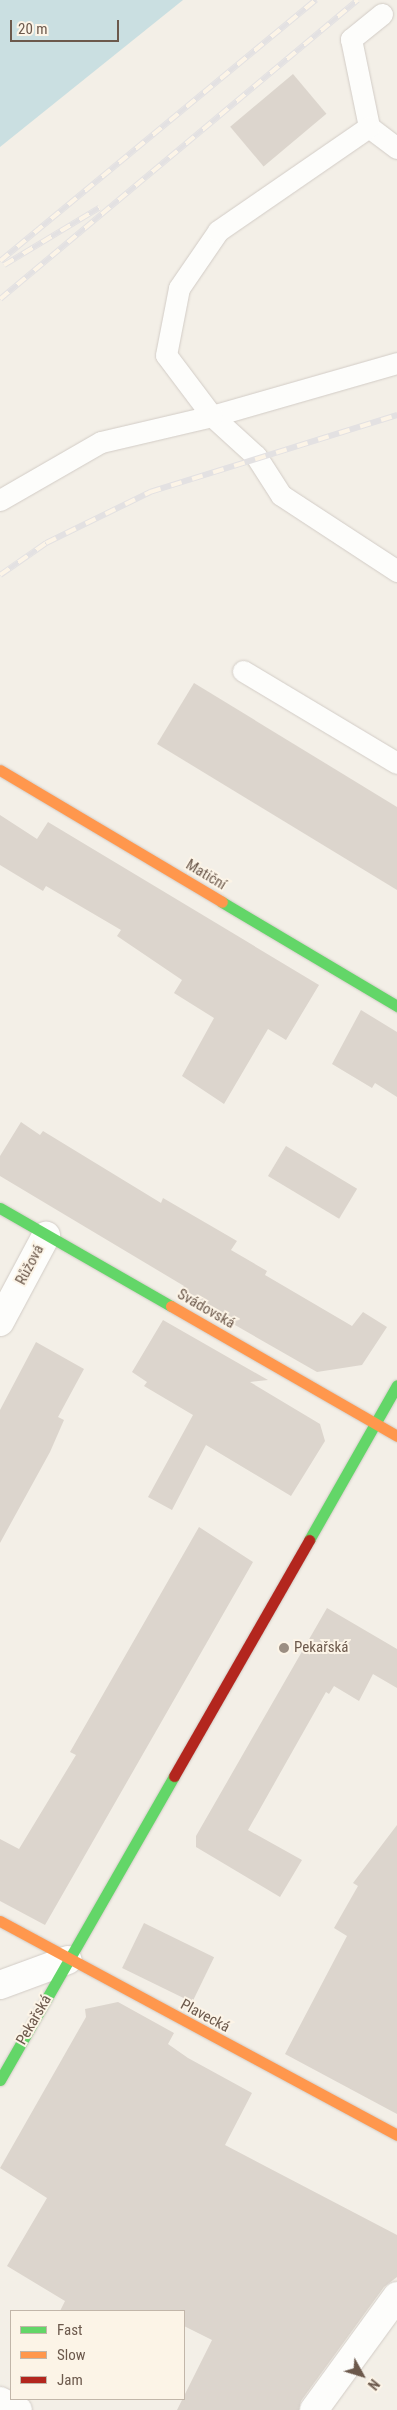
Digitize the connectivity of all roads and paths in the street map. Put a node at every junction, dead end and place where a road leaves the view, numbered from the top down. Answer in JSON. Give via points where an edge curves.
{"nodes":[{"id":1,"x":382,"y":14,"type":"dead end"},
{"id":2,"x":369,"y":127,"type":"junction"},
{"id":3,"x":397,"y":148,"type":"edge"},
{"id":4,"x":397,"y":363,"type":"edge"},
{"id":5,"x":212,"y":416,"type":"junction"},
{"id":6,"x":0,"y":500,"type":"edge"},
{"id":7,"x":397,"y":571,"type":"edge"},
{"id":8,"x":243,"y":671,"type":"dead end"},
{"id":9,"x":397,"y":763,"type":"edge"},
{"id":10,"x":0,"y":770,"type":"edge"},
{"id":11,"x":397,"y":1006,"type":"edge"},
{"id":12,"x":0,"y":1208,"type":"edge"},
{"id":13,"x":46,"y":1236,"type":"junction"},
{"id":14,"x":0,"y":1322,"type":"edge"},
{"id":15,"x":397,"y":1385,"type":"edge"},
{"id":16,"x":375,"y":1423,"type":"junction"},
{"id":17,"x":397,"y":1436,"type":"edge"},
{"id":18,"x":0,"y":1921,"type":"edge"},
{"id":19,"x":68,"y":1960,"type":"junction"},
{"id":20,"x":0,"y":1985,"type":"edge"},
{"id":21,"x":0,"y":2080,"type":"edge"},
{"id":22,"x":397,"y":2135,"type":"edge"},
{"id":23,"x":397,"y":2296,"type":"edge"},
{"id":24,"x":0,"y":2401,"type":"edge"},
{"id":25,"x":18,"y":2410,"type":"edge"},
{"id":26,"x":314,"y":2410,"type":"edge"}],
"edges":[{"from":1,"to":2,"type":"lane","via":[[351,39]]},
{"from":2,"to":3,"type":"lane"},
{"from":2,"to":5,"type":"lane","via":[[218,232],[179,288],[166,355]]},
{"from":4,"to":5,"type":"lane"},
{"from":5,"to":6,"type":"lane","via":[[101,442]]},
{"from":5,"to":7,"type":"lane","via":[[256,456],[281,495]]},
{"from":8,"to":9,"type":"lane"},
{"from":10,"to":11,"type":"street","name":"Matiční"},
{"from":12,"to":13,"type":"street","name":"Svádovská"},
{"from":13,"to":14,"type":"street","name":"Růžová"},
{"from":13,"to":16,"type":"street","name":"Svádovská"},
{"from":15,"to":16,"type":"street","name":"Pekařská"},
{"from":16,"to":17,"type":"street","name":"Svádovská"},
{"from":16,"to":19,"type":"street","name":"Pekařská"},
{"from":18,"to":19,"type":"street","name":"Plavecká"},
{"from":19,"to":20,"type":"street","name":"Pekařská"},
{"from":19,"to":21,"type":"street","name":"Pekařská"},
{"from":19,"to":22,"type":"street","name":"Plavecká"},
{"from":23,"to":26,"type":"street"},
{"from":24,"to":25,"type":"street"}]}
